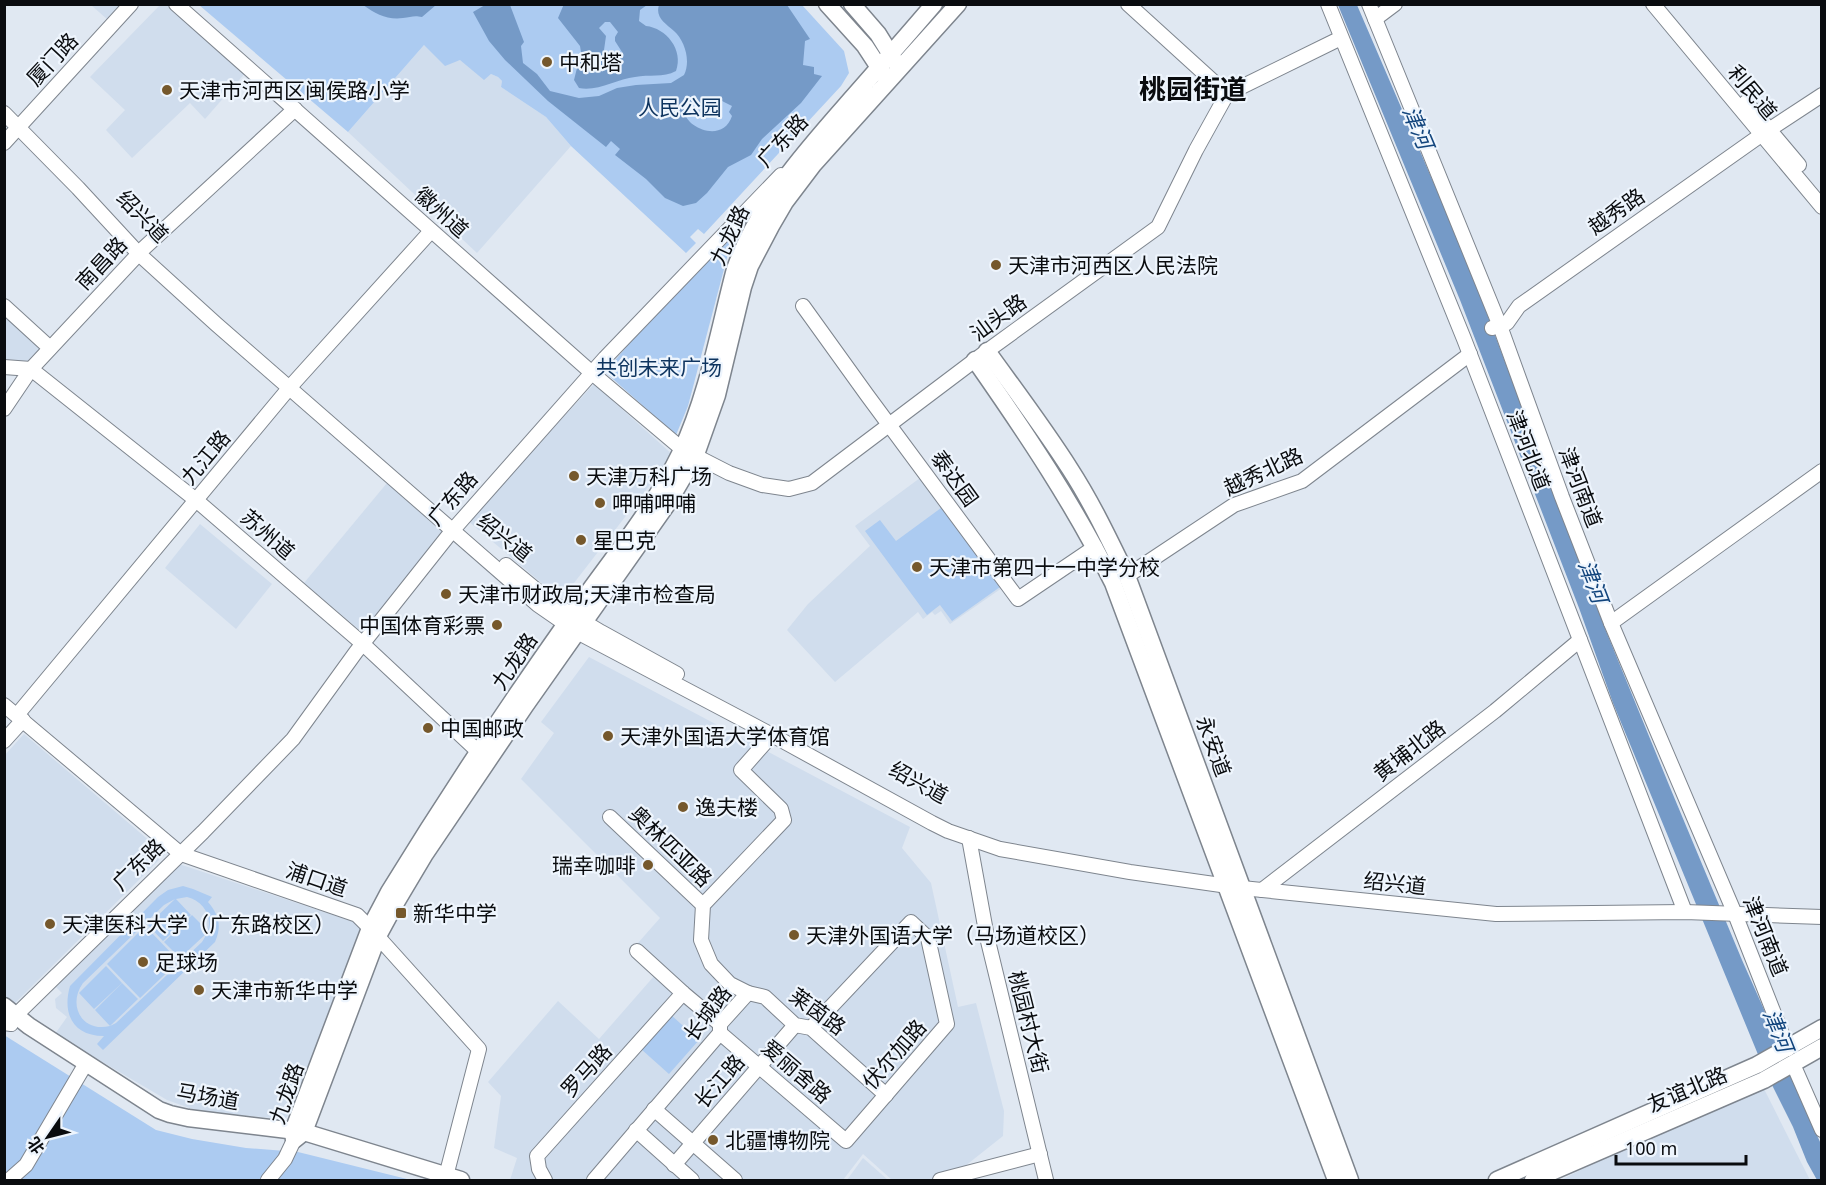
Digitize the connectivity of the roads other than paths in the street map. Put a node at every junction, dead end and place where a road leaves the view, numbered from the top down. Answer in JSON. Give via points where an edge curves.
{"nodes":[{"id":1,"x":131,"y":4,"type":"edge"},
{"id":2,"x":176,"y":4,"type":"edge"},
{"id":3,"x":827,"y":4,"type":"edge"},
{"id":4,"x":852,"y":4,"type":"edge"},
{"id":5,"x":934,"y":4,"type":"edge"},
{"id":6,"x":958,"y":4,"type":"edge"},
{"id":7,"x":1128,"y":4,"type":"edge"},
{"id":8,"x":1328,"y":4,"type":"edge"},
{"id":9,"x":1369,"y":4,"type":"edge"},
{"id":10,"x":1395,"y":4,"type":"edge"},
{"id":11,"x":1653,"y":4,"type":"edge"},
{"id":12,"x":1666,"y":4,"type":"edge"},
{"id":13,"x":1375,"y":19,"type":"junction"},
{"id":14,"x":1341,"y":38,"type":"junction"},
{"id":15,"x":891,"y":53,"type":"junction"},
{"id":16,"x":880,"y":67,"type":"junction"},
{"id":17,"x":899,"y":70,"type":"junction"},
{"id":18,"x":887,"y":84,"type":"junction"},
{"id":19,"x":1821,"y":85,"type":"edge"},
{"id":20,"x":1227,"y":94,"type":"junction"},
{"id":21,"x":1821,"y":95,"type":"edge"},
{"id":22,"x":4,"y":102,"type":"edge"},
{"id":23,"x":295,"y":109,"type":"junction"},
{"id":24,"x":4,"y":113,"type":"edge"},
{"id":25,"x":21,"y":125,"type":"junction"},
{"id":26,"x":1765,"y":130,"type":"junction"},
{"id":27,"x":4,"y":142,"type":"edge"},
{"id":28,"x":808,"y":147,"type":"junction"},
{"id":29,"x":813,"y":165,"type":"joint"},
{"id":30,"x":1821,"y":192,"type":"edge"},
{"id":31,"x":1821,"y":207,"type":"edge"},
{"id":32,"x":431,"y":231,"type":"junction"},
{"id":33,"x":142,"y":251,"type":"junction"},
{"id":34,"x":4,"y":306,"type":"edge"},
{"id":35,"x":803,"y":306,"type":"dead end"},
{"id":36,"x":1496,"y":327,"type":"junction"},
{"id":37,"x":50,"y":348,"type":"junction"},
{"id":38,"x":1470,"y":354,"type":"junction"},
{"id":39,"x":981,"y":356,"type":"junction"},
{"id":40,"x":4,"y":367,"type":"edge"},
{"id":41,"x":31,"y":369,"type":"junction"},
{"id":42,"x":592,"y":373,"type":"junction"},
{"id":43,"x":292,"y":385,"type":"junction"},
{"id":44,"x":4,"y":409,"type":"edge"},
{"id":45,"x":890,"y":425,"type":"junction"},
{"id":46,"x":689,"y":453,"type":"junction"},
{"id":47,"x":1821,"y":471,"type":"edge"},
{"id":48,"x":196,"y":500,"type":"junction"},
{"id":49,"x":455,"y":528,"type":"junction"},
{"id":50,"x":1095,"y":547,"type":"junction"},
{"id":51,"x":1127,"y":576,"type":"junction"},
{"id":52,"x":574,"y":623,"type":"junction"},
{"id":53,"x":1611,"y":623,"type":"junction"},
{"id":54,"x":1580,"y":640,"type":"junction"},
{"id":55,"x":363,"y":644,"type":"junction"},
{"id":56,"x":4,"y":705,"type":"edge"},
{"id":57,"x":20,"y":718,"type":"junction"},
{"id":58,"x":772,"y":735,"type":"junction"},
{"id":59,"x":4,"y":741,"type":"edge"},
{"id":60,"x":484,"y":756,"type":"junction"},
{"id":61,"x":610,"y":817,"type":"dead end"},
{"id":62,"x":969,"y":838,"type":"junction"},
{"id":63,"x":181,"y":854,"type":"junction"},
{"id":64,"x":1225,"y":886,"type":"junction"},
{"id":65,"x":1242,"y":888,"type":"junction"},
{"id":66,"x":1262,"y":890,"type":"junction"},
{"id":67,"x":703,"y":905,"type":"junction"},
{"id":68,"x":1691,"y":912,"type":"junction"},
{"id":69,"x":1735,"y":914,"type":"junction"},
{"id":70,"x":1821,"y":916,"type":"edge"},
{"id":71,"x":374,"y":932,"type":"junction"},
{"id":72,"x":637,"y":951,"type":"dead end"},
{"id":73,"x":683,"y":993,"type":"junction"},
{"id":74,"x":748,"y":993,"type":"junction"},
{"id":75,"x":7,"y":1016,"type":"edge"},
{"id":76,"x":795,"y":1025,"type":"junction"},
{"id":77,"x":811,"y":1028,"type":"junction"},
{"id":78,"x":1821,"y":1028,"type":"edge"},
{"id":79,"x":720,"y":1029,"type":"junction"},
{"id":80,"x":1821,"y":1047,"type":"edge"},
{"id":81,"x":1790,"y":1056,"type":"junction"},
{"id":82,"x":759,"y":1066,"type":"junction"},
{"id":83,"x":82,"y":1070,"type":"junction"},
{"id":84,"x":1761,"y":1073,"type":"junction"},
{"id":85,"x":886,"y":1095,"type":"junction"},
{"id":86,"x":654,"y":1109,"type":"junction"},
{"id":87,"x":293,"y":1130,"type":"junction"},
{"id":88,"x":636,"y":1130,"type":"junction"},
{"id":89,"x":1821,"y":1130,"type":"edge"},
{"id":90,"x":846,"y":1141,"type":"joint"},
{"id":91,"x":693,"y":1143,"type":"junction"},
{"id":92,"x":1040,"y":1154,"type":"junction"},
{"id":93,"x":674,"y":1165,"type":"junction"},
{"id":94,"x":986,"y":1174,"type":"edge"},
{"id":95,"x":447,"y":1179,"type":"edge"},
{"id":96,"x":9,"y":1180,"type":"edge"},
{"id":97,"x":268,"y":1180,"type":"edge"},
{"id":98,"x":545,"y":1180,"type":"edge"},
{"id":99,"x":594,"y":1180,"type":"edge"},
{"id":100,"x":692,"y":1180,"type":"edge"},
{"id":101,"x":735,"y":1180,"type":"edge"},
{"id":102,"x":942,"y":1180,"type":"edge"},
{"id":103,"x":1046,"y":1180,"type":"edge"},
{"id":104,"x":1336,"y":1180,"type":"edge"},
{"id":105,"x":1350,"y":1180,"type":"edge"},
{"id":106,"x":1497,"y":1180,"type":"edge"},
{"id":107,"x":1533,"y":1180,"type":"edge"}],
"edges":[{"from":1,"to":25,"type":"street","name":"厦门路"},
{"from":2,"to":23,"type":"street","name":"徽州道"},
{"from":3,"to":16,"type":"main road"},
{"from":4,"to":15,"type":"main road"},
{"from":5,"to":15,"type":"main road","name":"广东路"},
{"from":6,"to":17,"type":"main road","name":"广东路"},
{"from":7,"to":20,"type":"street"},
{"from":8,"to":14,"type":"street","name":"津河北道"},
{"from":9,"to":13,"type":"street","name":"津河南道"},
{"from":10,"to":13,"type":"street"},
{"from":11,"to":26,"type":"street","name":"利民道"},
{"from":12,"to":26,"type":"street","name":"利民道"},
{"from":13,"to":36,"type":"street","name":"津河南道"},
{"from":14,"to":20,"type":"street"},
{"from":14,"to":38,"type":"street","name":"津河北道"},
{"from":15,"to":16,"type":"main road","name":"广东路"},
{"from":15,"to":17,"type":"main road"},
{"from":16,"to":18,"type":"main road"},
{"from":16,"to":28,"type":"main road","name":"广东路"},
{"from":17,"to":18,"type":"main road","name":"广东路"},
{"from":18,"to":29,"type":"main road","name":"广东路"},
{"from":19,"to":26,"type":"street","name":"越秀路"},
{"from":20,"to":39,"type":"street","name":"汕头路","via":[[1158,227]]},
{"from":21,"to":26,"type":"street","name":"越秀路"},
{"from":22,"to":25,"type":"street","name":"绍兴道"},
{"from":23,"to":32,"type":"street","name":"徽州道"},
{"from":23,"to":33,"type":"street","name":"南昌路"},
{"from":24,"to":25,"type":"street","name":"绍兴道"},
{"from":25,"to":27,"type":"street","name":"厦门路"},
{"from":25,"to":33,"type":"street","name":"绍兴道"},
{"from":26,"to":30,"type":"street","name":"利民道"},
{"from":26,"to":31,"type":"street","name":"利民道"},
{"from":26,"to":36,"type":"street","name":"越秀路","via":[[1519,306],[1507,323]]},
{"from":28,"to":42,"type":"street","name":"广东路"},
{"from":28,"to":46,"type":"main road","name":"九龙路","via":[[775,193],[741,253]]},
{"from":29,"to":46,"type":"main road","name":"九龙路","via":[[785,202],[750,266],[717,395]]},
{"from":32,"to":42,"type":"street","name":"徽州道"},
{"from":32,"to":43,"type":"street","name":"九江路"},
{"from":33,"to":37,"type":"street","name":"南昌路"},
{"from":33,"to":43,"type":"street","name":"绍兴道","via":[[216,324]]},
{"from":34,"to":37,"type":"street"},
{"from":35,"to":45,"type":"street","name":"泰达园"},
{"from":36,"to":53,"type":"street","name":"津河南道"},
{"from":37,"to":41,"type":"street","name":"南昌路"},
{"from":38,"to":51,"type":"street","name":"越秀北路","via":[[1302,481],[1234,505]]},
{"from":38,"to":54,"type":"street","name":"津河北道"},
{"from":39,"to":45,"type":"street","name":"汕头路"},
{"from":39,"to":50,"type":"main road","name":"永安道"},
{"from":39,"to":51,"type":"main road","name":"永安道","via":[[1027,406],[1071,470]]},
{"from":40,"to":41,"type":"street"},
{"from":41,"to":44,"type":"street","name":"南昌路"},
{"from":41,"to":48,"type":"street","name":"苏州道"},
{"from":42,"to":46,"type":"street","name":"徽州道"},
{"from":42,"to":49,"type":"street","name":"广东路"},
{"from":43,"to":48,"type":"street","name":"九江路"},
{"from":43,"to":49,"type":"street","name":"绍兴道"},
{"from":45,"to":46,"type":"street","name":"汕头路","via":[[812,483],[789,489],[762,485]]},
{"from":45,"to":50,"type":"street","name":"泰达园","via":[[1018,599]]},
{"from":46,"to":52,"type":"main road","name":"九龙路"},
{"from":47,"to":53,"type":"street"},
{"from":48,"to":55,"type":"street","name":"苏州道"},
{"from":48,"to":57,"type":"street","name":"九江路"},
{"from":49,"to":52,"type":"street","name":"绍兴道"},
{"from":49,"to":55,"type":"street","name":"广东路"},
{"from":50,"to":64,"type":"main road","name":"永安道","via":[[1121,603]]},
{"from":51,"to":65,"type":"main road","name":"永安道"},
{"from":52,"to":58,"type":"street","name":"绍兴道"},
{"from":52,"to":60,"type":"main road","name":"九龙路"},
{"from":52,"to":62,"type":"street","name":"绍兴道","via":[[932,813]]},
{"from":53,"to":69,"type":"street","name":"津河南道"},
{"from":54,"to":66,"type":"street","name":"黄埔北路","via":[[1495,711]]},
{"from":54,"to":68,"type":"street","name":"津河北道"},
{"from":55,"to":60,"type":"street","name":"苏州道"},
{"from":55,"to":63,"type":"street","name":"广东路","via":[[293,739]]},
{"from":56,"to":57,"type":"street","name":"浦口道"},
{"from":57,"to":59,"type":"street","name":"九江路"},
{"from":57,"to":63,"type":"street","name":"浦口道"},
{"from":58,"to":62,"type":"street","name":"绍兴道","via":[[932,823]]},
{"from":58,"to":67,"type":"street","via":[[741,770],[781,809],[784,820]]},
{"from":60,"to":71,"type":"main road","name":"九龙路","via":[[397,901]]},
{"from":61,"to":67,"type":"street","name":"奥林匹亚路"},
{"from":62,"to":64,"type":"street","name":"绍兴道","via":[[1000,849]]},
{"from":62,"to":92,"type":"street","name":"桃园村大街","via":[[987,938]]},
{"from":63,"to":71,"type":"street","name":"浦口道","via":[[357,915]]},
{"from":63,"to":75,"type":"street","name":"广东路"},
{"from":64,"to":65,"type":"street","name":"绍兴道"},
{"from":64,"to":104,"type":"main road","name":"永安道"},
{"from":65,"to":66,"type":"street","name":"绍兴道"},
{"from":65,"to":105,"type":"main road","name":"永安道"},
{"from":66,"to":68,"type":"street","name":"绍兴道","via":[[1496,914]]},
{"from":67,"to":74,"type":"street","name":"长城路","via":[[701,940],[711,964],[730,984]]},
{"from":68,"to":69,"type":"street","name":"绍兴道"},
{"from":69,"to":70,"type":"street","name":"绍兴道"},
{"from":69,"to":81,"type":"street","name":"津河南道"},
{"from":71,"to":87,"type":"main road","name":"九龙路"},
{"from":71,"to":95,"type":"street","name":"浦口道","via":[[479,1049]]},
{"from":72,"to":73,"type":"street","name":"爱丽舍路"},
{"from":73,"to":79,"type":"street","name":"爱丽舍路"},
{"from":73,"to":98,"type":"street","name":"罗马路","via":[[537,1156]]},
{"from":74,"to":76,"type":"street","name":"莱茵路","via":[[765,997]]},
{"from":74,"to":79,"type":"street","name":"长城路"},
{"from":75,"to":83,"type":"main road","name":"马场道"},
{"from":75,"to":87,"type":"main road","name":"马场道","via":[[164,1112]]},
{"from":76,"to":77,"type":"street","name":"莱茵路"},
{"from":76,"to":82,"type":"street","name":"长江路"},
{"from":77,"to":85,"type":"street","name":"莱茵路"},
{"from":77,"to":85,"type":"street","name":"伏尔加路","via":[[911,922],[928,938],[947,1024]]},
{"from":78,"to":81,"type":"main road"},
{"from":79,"to":82,"type":"street","name":"爱丽舍路"},
{"from":79,"to":86,"type":"street","name":"长城路"},
{"from":80,"to":81,"type":"main road"},
{"from":81,"to":84,"type":"main road"},
{"from":81,"to":89,"type":"street","name":"津河南道"},
{"from":82,"to":90,"type":"street","name":"爱丽舍路"},
{"from":82,"to":91,"type":"street","name":"长江路"},
{"from":83,"to":87,"type":"main road","name":"马场道","via":[[164,1121],[178,1125]]},
{"from":83,"to":96,"type":"street","via":[[26,1165]]},
{"from":84,"to":106,"type":"main road","name":"友谊北路"},
{"from":84,"to":107,"type":"main road","name":"友谊北路"},
{"from":85,"to":90,"type":"street","name":"伏尔加路"},
{"from":86,"to":88,"type":"street","name":"长城路"},
{"from":86,"to":91,"type":"street"},
{"from":87,"to":95,"type":"main road","name":"马场道","via":[[309,1142]]},
{"from":87,"to":97,"type":"street","via":[[285,1158]]},
{"from":88,"to":93,"type":"street"},
{"from":88,"to":99,"type":"street","name":"长城路"},
{"from":91,"to":93,"type":"street","name":"长江路"},
{"from":91,"to":101,"type":"street"},
{"from":92,"to":94,"type":"street"},
{"from":92,"to":103,"type":"street","name":"桃园村大街"},
{"from":93,"to":100,"type":"street"},
{"from":94,"to":102,"type":"street"}]}
